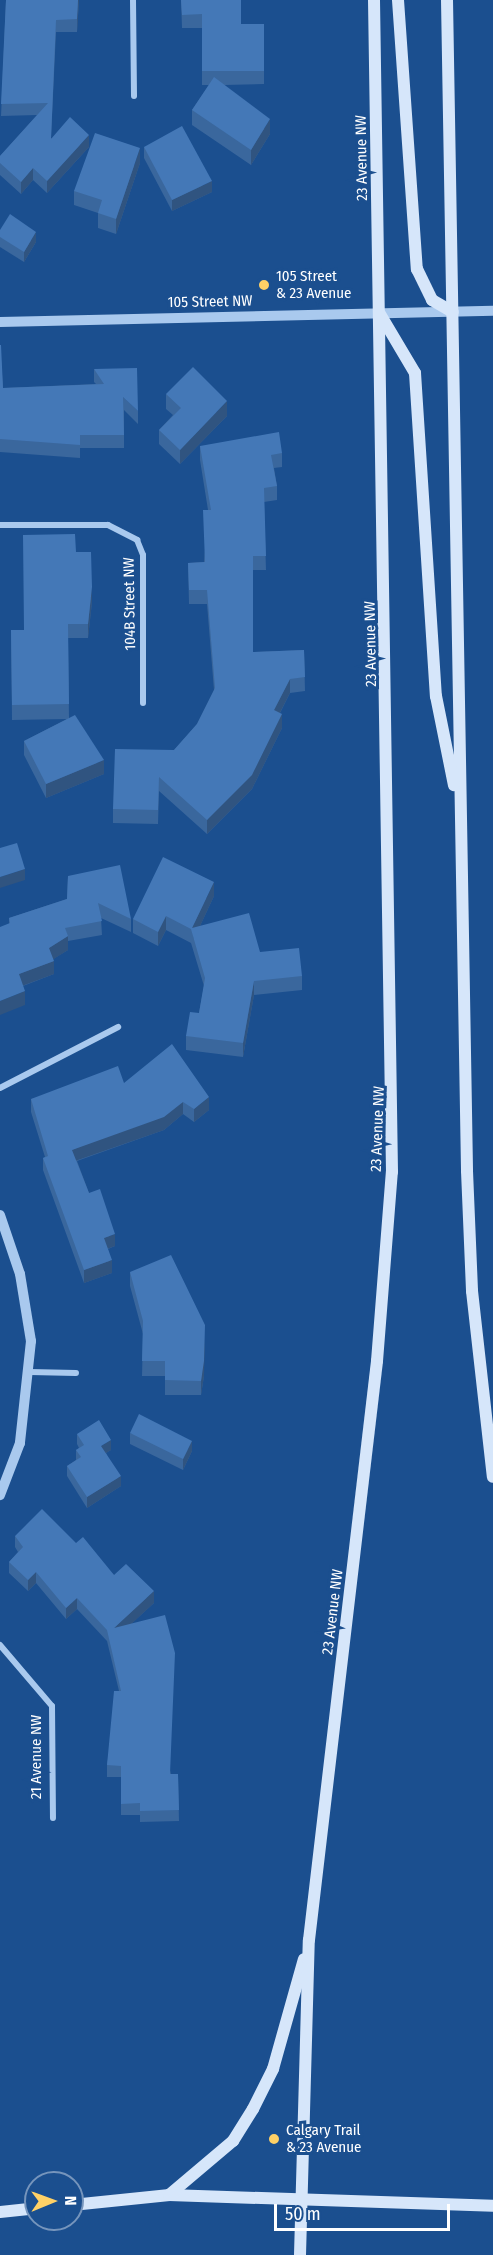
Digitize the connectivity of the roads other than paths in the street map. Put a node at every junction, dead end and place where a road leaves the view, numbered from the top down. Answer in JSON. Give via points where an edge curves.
{"nodes":[{"id":1,"x":133,"y":0,"type":"edge"},
{"id":2,"x":374,"y":0,"type":"edge"},
{"id":3,"x":398,"y":0,"type":"edge"},
{"id":4,"x":447,"y":0,"type":"edge"},
{"id":5,"x":134,"y":96,"type":"dead end"},
{"id":6,"x":493,"y":311,"type":"edge"},
{"id":7,"x":453,"y":312,"type":"junction"},
{"id":8,"x":380,"y":314,"type":"junction"},
{"id":9,"x":0,"y":322,"type":"edge"},
{"id":10,"x":0,"y":525,"type":"edge"},
{"id":11,"x":143,"y":703,"type":"dead end"},
{"id":12,"x":460,"y":816,"type":"junction"},
{"id":13,"x":118,"y":1027,"type":"dead end"},
{"id":14,"x":0,"y":1088,"type":"edge"},
{"id":15,"x":0,"y":1215,"type":"edge"},
{"id":16,"x":30,"y":1372,"type":"junction"},
{"id":17,"x":76,"y":1373,"type":"dead end"},
{"id":18,"x":493,"y":1477,"type":"edge"},
{"id":19,"x":0,"y":1495,"type":"edge"},
{"id":20,"x":0,"y":1645,"type":"edge"},
{"id":21,"x":53,"y":1818,"type":"dead end"},
{"id":22,"x":309,"y":1940,"type":"junction"},
{"id":23,"x":169,"y":2195,"type":"junction"},
{"id":24,"x":301,"y":2196,"type":"junction"},
{"id":25,"x":84,"y":2204,"type":"edge"},
{"id":26,"x":493,"y":2206,"type":"edge"},
{"id":27,"x":24,"y":2209,"type":"edge"},
{"id":28,"x":0,"y":2212,"type":"edge"},
{"id":29,"x":300,"y":2255,"type":"edge"}],
"edges":[{"from":1,"to":5,"type":"street"},
{"from":2,"to":8,"type":"main road","name":"23 Avenue NW"},
{"from":3,"to":7,"type":"main road","via":[[417,269],[432,300]]},
{"from":4,"to":7,"type":"main road"},
{"from":6,"to":7,"type":"street","name":"105 Street NW"},
{"from":7,"to":8,"type":"street","name":"105 Street NW"},
{"from":7,"to":12,"type":"main road"},
{"from":8,"to":9,"type":"street","name":"105 Street NW"},
{"from":8,"to":12,"type":"main road","via":[[415,373],[436,696]]},
{"from":8,"to":22,"type":"main road","name":"23 Avenue NW","via":[[392,1172],[377,1361]]},
{"from":10,"to":11,"type":"street","name":"104B Street NW","via":[[108,525],[137,540],[143,555]]},
{"from":12,"to":18,"type":"main road","via":[[472,1291]]},
{"from":13,"to":14,"type":"street"},
{"from":15,"to":16,"type":"street","via":[[26,1295]]},
{"from":16,"to":17,"type":"street"},
{"from":16,"to":19,"type":"street","via":[[20,1443]]},
{"from":20,"to":21,"type":"street","name":"21 Avenue NW","via":[[52,1706]]},
{"from":22,"to":23,"type":"main road","via":[[273,2069],[253,2109],[233,2141]]},
{"from":22,"to":24,"type":"main road","name":"23 Avenue NW"},
{"from":23,"to":24,"type":"main road"},
{"from":23,"to":25,"type":"main road"},
{"from":24,"to":26,"type":"main road"},
{"from":24,"to":29,"type":"main road","name":"23 Avenue NW"},
{"from":27,"to":28,"type":"main road"}]}
